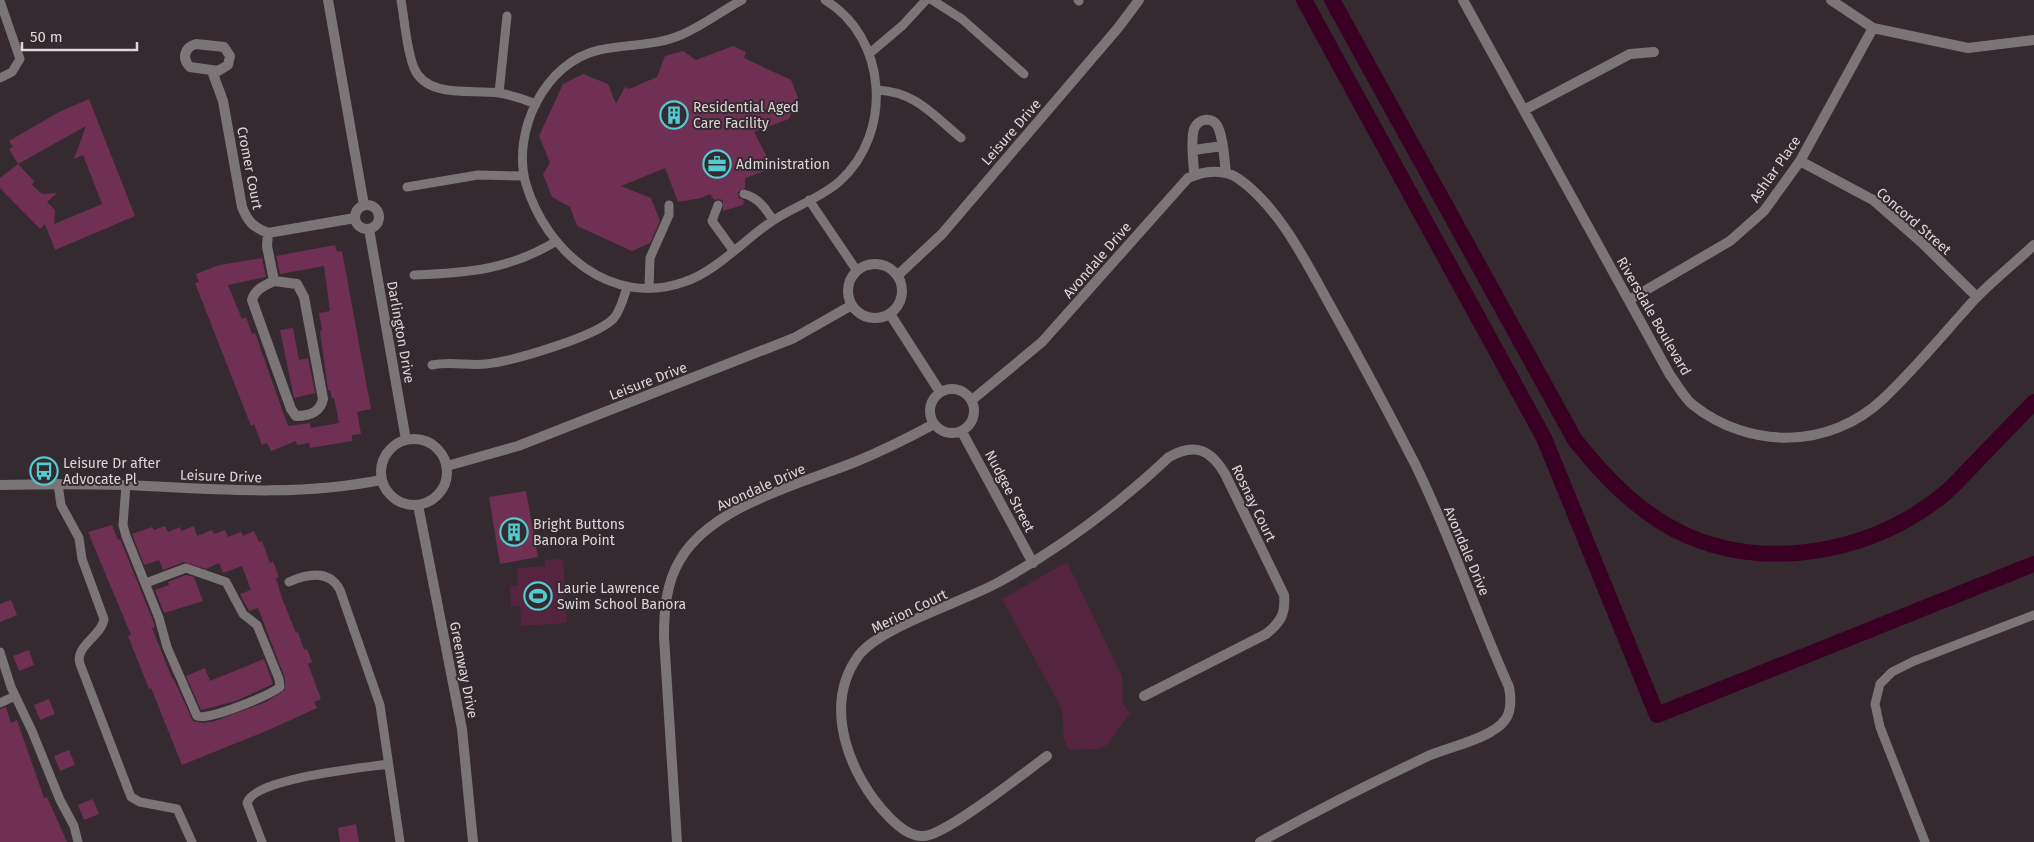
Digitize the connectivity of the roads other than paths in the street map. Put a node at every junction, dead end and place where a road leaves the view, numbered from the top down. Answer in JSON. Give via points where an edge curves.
{"nodes":[{"id":1,"x":328,"y":0,"type":"edge"},
{"id":2,"x":401,"y":0,"type":"edge"},
{"id":3,"x":742,"y":0,"type":"edge"},
{"id":4,"x":825,"y":0,"type":"edge"},
{"id":5,"x":926,"y":0,"type":"edge"},
{"id":6,"x":932,"y":0,"type":"edge"},
{"id":7,"x":1139,"y":0,"type":"edge"},
{"id":8,"x":1463,"y":0,"type":"edge"},
{"id":9,"x":1831,"y":0,"type":"edge"},
{"id":10,"x":0,"y":1,"type":"edge"},
{"id":11,"x":507,"y":16,"type":"dead end"},
{"id":12,"x":1874,"y":28,"type":"junction"},
{"id":13,"x":2034,"y":40,"type":"edge"},
{"id":14,"x":1654,"y":52,"type":"dead end"},
{"id":15,"x":870,"y":53,"type":"junction"},
{"id":16,"x":212,"y":71,"type":"dead end"},
{"id":17,"x":1024,"y":74,"type":"dead end"},
{"id":18,"x":0,"y":78,"type":"edge"},
{"id":19,"x":877,"y":90,"type":"junction"},
{"id":20,"x":499,"y":93,"type":"junction"},
{"id":21,"x":536,"y":104,"type":"junction"},
{"id":22,"x":1524,"y":110,"type":"junction"},
{"id":23,"x":961,"y":138,"type":"dead end"},
{"id":24,"x":1222,"y":146,"type":"junction"},
{"id":25,"x":1194,"y":150,"type":"junction"},
{"id":26,"x":1800,"y":161,"type":"junction"},
{"id":27,"x":1226,"y":173,"type":"junction"},
{"id":28,"x":1194,"y":175,"type":"junction"},
{"id":29,"x":524,"y":176,"type":"junction"},
{"id":30,"x":407,"y":187,"type":"dead end"},
{"id":31,"x":744,"y":194,"type":"dead end"},
{"id":32,"x":809,"y":200,"type":"junction"},
{"id":33,"x":364,"y":205,"type":"junction"},
{"id":34,"x":669,"y":205,"type":"dead end"},
{"id":35,"x":718,"y":205,"type":"dead end"},
{"id":36,"x":355,"y":218,"type":"junction"},
{"id":37,"x":773,"y":220,"type":"junction"},
{"id":38,"x":369,"y":229,"type":"junction"},
{"id":39,"x":268,"y":233,"type":"junction"},
{"id":40,"x":555,"y":242,"type":"junction"},
{"id":41,"x":2034,"y":245,"type":"edge"},
{"id":42,"x":733,"y":250,"type":"junction"},
{"id":43,"x":857,"y":271,"type":"junction"},
{"id":44,"x":414,"y":275,"type":"dead end"},
{"id":45,"x":898,"y":276,"type":"junction"},
{"id":46,"x":274,"y":282,"type":"junction"},
{"id":47,"x":627,"y":287,"type":"junction"},
{"id":48,"x":649,"y":288,"type":"junction"},
{"id":49,"x":1977,"y":297,"type":"junction"},
{"id":50,"x":1629,"y":300,"type":"junction"},
{"id":51,"x":852,"y":306,"type":"junction"},
{"id":52,"x":890,"y":314,"type":"junction"},
{"id":53,"x":432,"y":365,"type":"dead end"},
{"id":54,"x":940,"y":392,"type":"junction"},
{"id":55,"x":972,"y":400,"type":"junction"},
{"id":56,"x":934,"y":424,"type":"junction"},
{"id":57,"x":962,"y":432,"type":"junction"},
{"id":58,"x":406,"y":440,"type":"junction"},
{"id":59,"x":447,"y":466,"type":"junction"},
{"id":60,"x":381,"y":480,"type":"junction"},
{"id":61,"x":58,"y":484,"type":"junction"},
{"id":62,"x":0,"y":485,"type":"edge"},
{"id":63,"x":126,"y":486,"type":"junction"},
{"id":64,"x":418,"y":505,"type":"junction"},
{"id":65,"x":1033,"y":562,"type":"junction"},
{"id":66,"x":289,"y":582,"type":"dead end"},
{"id":67,"x":146,"y":584,"type":"junction"},
{"id":68,"x":2034,"y":615,"type":"edge"},
{"id":69,"x":0,"y":652,"type":"edge"},
{"id":70,"x":15,"y":696,"type":"junction"},
{"id":71,"x":1144,"y":696,"type":"dead end"},
{"id":72,"x":0,"y":703,"type":"edge"},
{"id":73,"x":1047,"y":756,"type":"dead end"},
{"id":74,"x":388,"y":764,"type":"junction"},
{"id":75,"x":78,"y":842,"type":"edge"},
{"id":76,"x":192,"y":842,"type":"edge"},
{"id":77,"x":262,"y":842,"type":"edge"},
{"id":78,"x":400,"y":842,"type":"edge"},
{"id":79,"x":473,"y":842,"type":"edge"},
{"id":80,"x":677,"y":842,"type":"edge"},
{"id":81,"x":1260,"y":842,"type":"edge"},
{"id":82,"x":1925,"y":842,"type":"edge"}],
"edges":[{"from":1,"to":33,"type":"street"},
{"from":2,"to":20,"type":"lane","via":[[411,59],[422,80],[439,88]]},
{"from":3,"to":21,"type":"lane","via":[[680,36],[583,55],[562,68]]},
{"from":4,"to":15,"type":"lane","via":[[846,17]]},
{"from":5,"to":15,"type":"lane"},
{"from":6,"to":17,"type":"lane","via":[[962,19]]},
{"from":7,"to":45,"type":"street","name":"Leisure Drive","via":[[942,234]]},
{"from":8,"to":22,"type":"street","name":"Riversdale Boulevard"},
{"from":9,"to":12,"type":"street"},
{"from":10,"to":18,"type":"lane","via":[[20,59],[12,72]]},
{"from":11,"to":20,"type":"lane"},
{"from":12,"to":13,"type":"street","via":[[1968,48]]},
{"from":12,"to":26,"type":"street","name":"Ashlar Place"},
{"from":14,"to":22,"type":"street","via":[[1630,54]]},
{"from":15,"to":19,"type":"lane"},
{"from":16,"to":39,"type":"street","name":"Cromer Court","via":[[224,101],[242,207],[247,220]]},
{"from":19,"to":23,"type":"lane","via":[[895,91],[912,97]]},
{"from":19,"to":32,"type":"lane","via":[[870,138],[858,162],[839,182]]},
{"from":20,"to":21,"type":"lane"},
{"from":21,"to":29,"type":"lane","via":[[527,126]]},
{"from":22,"to":50,"type":"street","name":"Riversdale Boulevard"},
{"from":24,"to":25,"type":"street"},
{"from":24,"to":25,"type":"street","via":[[1217,124],[1206,119],[1194,128]]},
{"from":24,"to":27,"type":"street"},
{"from":25,"to":28,"type":"street"},
{"from":26,"to":49,"type":"street","name":"Concord Street","via":[[1873,200],[1922,242]]},
{"from":26,"to":50,"type":"street","name":"Ashlar Place","via":[[1764,211],[1730,241]]},
{"from":27,"to":28,"type":"street"},
{"from":27,"to":81,"type":"street","name":"Avondale Drive","via":[[1246,186],[1288,234],[1374,384],[1415,464],[1460,566],[1509,687],[1511,703],[1506,720],[1492,731],[1428,756],[1350,793]]},
{"from":28,"to":55,"type":"street","name":"Avondale Drive","via":[[1180,184],[1042,342]]},
{"from":29,"to":30,"type":"lane","via":[[478,175]]},
{"from":29,"to":40,"type":"lane","via":[[531,200]]},
{"from":31,"to":37,"type":"lane","via":[[753,196]]},
{"from":32,"to":37,"type":"lane"},
{"from":32,"to":43,"type":"lane"},
{"from":33,"to":36,"type":"street","via":[[358,208]]},
{"from":33,"to":38,"type":"street","via":[[372,206],[379,214],[378,222]]},
{"from":34,"to":48,"type":"lane","via":[[669,215],[650,258]]},
{"from":35,"to":42,"type":"lane","via":[[712,221]]},
{"from":36,"to":38,"type":"street","via":[[362,228]]},
{"from":36,"to":39,"type":"street"},
{"from":37,"to":42,"type":"lane"},
{"from":38,"to":58,"type":"street","name":"Darlington Drive"},
{"from":39,"to":46,"type":"street","via":[[267,246]]},
{"from":40,"to":44,"type":"lane","via":[[500,267]]},
{"from":40,"to":47,"type":"lane","via":[[592,274]]},
{"from":41,"to":49,"type":"street","name":"Riversdale Boulevard"},
{"from":42,"to":48,"type":"lane","via":[[686,282]]},
{"from":43,"to":45,"type":"street","via":[[874,264],[892,269]]},
{"from":43,"to":51,"type":"street","via":[[848,287]]},
{"from":45,"to":52,"type":"street","via":[[902,295]]},
{"from":46,"to":46,"type":"street","via":[[297,284],[304,296],[323,399],[322,406],[315,413],[296,416],[291,409],[252,300],[260,288]]},
{"from":47,"to":48,"type":"lane"},
{"from":47,"to":53,"type":"lane","via":[[614,318],[584,335],[506,361]]},
{"from":49,"to":50,"type":"street","name":"Riversdale Boulevard","via":[[1882,400],[1844,426],[1808,437],[1763,438],[1723,424],[1692,404],[1670,375]]},
{"from":51,"to":52,"type":"street","via":[[875,318]]},
{"from":51,"to":59,"type":"street","name":"Leisure Drive","via":[[785,342],[518,446]]},
{"from":52,"to":54,"type":"street"},
{"from":54,"to":55,"type":"street","via":[[954,389],[967,394]]},
{"from":54,"to":56,"type":"street","via":[[931,404]]},
{"from":55,"to":57,"type":"street","via":[[974,418]]},
{"from":56,"to":57,"type":"street","via":[[944,432]]},
{"from":56,"to":80,"type":"street","name":"Avondale Drive","via":[[882,450],[745,505],[718,520],[696,538],[679,560],[669,585],[664,611]]},
{"from":57,"to":65,"type":"street","name":"Nudgee Street"},
{"from":58,"to":59,"type":"street","via":[[416,438],[433,444]]},
{"from":58,"to":60,"type":"street","via":[[386,454]]},
{"from":59,"to":64,"type":"street","via":[[446,484],[441,492]]},
{"from":60,"to":63,"type":"street","name":"Leisure Drive","via":[[345,487],[284,491]]},
{"from":60,"to":64,"type":"street","via":[[395,500]]},
{"from":61,"to":62,"type":"street","name":"Leisure Drive"},
{"from":61,"to":63,"type":"street","name":"Leisure Drive"},
{"from":61,"to":76,"type":"lane","via":[[61,505],[79,538],[82,559],[104,619],[100,629],[80,652],[80,664],[131,797],[140,802],[177,809]]},
{"from":63,"to":67,"type":"lane","via":[[124,529]]},
{"from":64,"to":79,"type":"street","name":"Greenway Drive","via":[[462,730]]},
{"from":65,"to":71,"type":"street","name":"Rosnay Court","via":[[1100,518],[1180,450],[1192,448],[1203,451],[1219,464],[1284,595],[1283,616],[1266,634]]},
{"from":65,"to":73,"type":"street","name":"Merion Court","via":[[959,602],[878,638],[859,655],[848,676],[842,701],[843,725],[847,751],[868,793],[896,824],[915,836],[925,836],[945,828]]},
{"from":66,"to":74,"type":"lane","via":[[301,576],[318,574],[332,578],[338,586],[378,696]]},
{"from":67,"to":67,"type":"lane","via":[[167,648],[197,716],[208,717],[280,687],[260,632],[254,622],[243,614],[226,582],[186,568]]},
{"from":68,"to":82,"type":"lane","via":[[1914,661],[1892,672],[1880,684],[1875,704],[1880,727]]},
{"from":69,"to":70,"type":"lane"},
{"from":70,"to":72,"type":"lane"},
{"from":70,"to":75,"type":"lane","via":[[74,826]]},
{"from":74,"to":77,"type":"lane","via":[[297,777],[253,795],[247,803]]},
{"from":74,"to":78,"type":"lane"}]}
